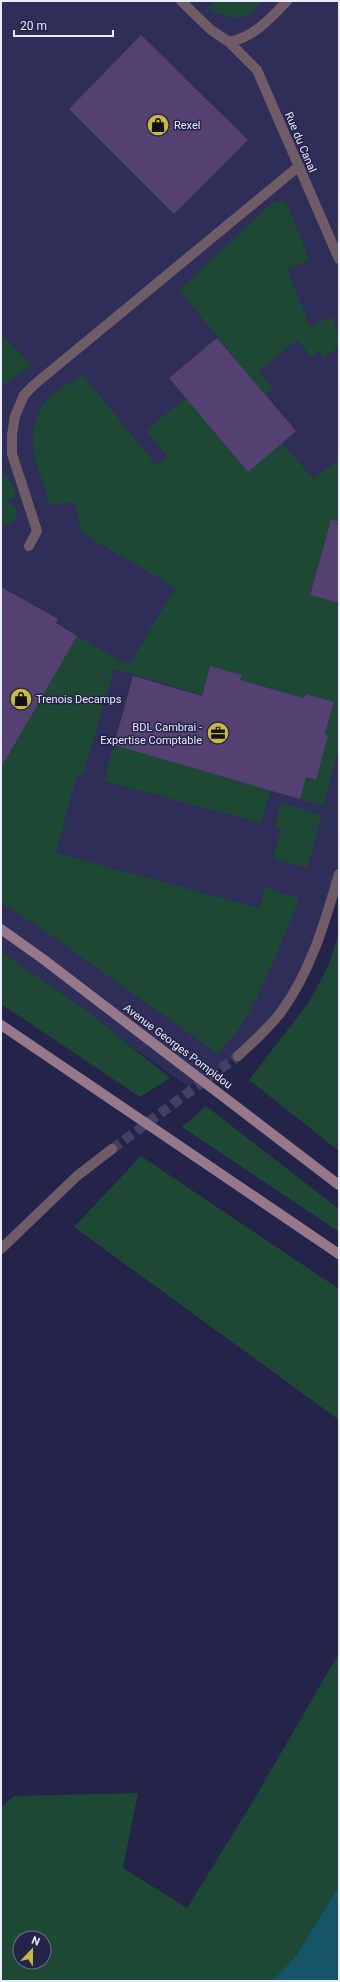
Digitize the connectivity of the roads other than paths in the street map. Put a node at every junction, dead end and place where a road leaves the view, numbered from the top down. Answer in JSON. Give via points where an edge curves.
{"nodes":[{"id":1,"x":182,"y":1,"type":"edge"},
{"id":2,"x":287,"y":1,"type":"edge"},
{"id":3,"x":230,"y":42,"type":"junction"},
{"id":4,"x":298,"y":166,"type":"junction"},
{"id":5,"x":339,"y":259,"type":"edge"},
{"id":6,"x":29,"y":546,"type":"dead end"},
{"id":7,"x":339,"y":874,"type":"edge"},
{"id":8,"x":1,"y":929,"type":"edge"},
{"id":9,"x":1,"y":1024,"type":"edge"},
{"id":10,"x":238,"y":1056,"type":"tunnel mouth"},
{"id":11,"x":112,"y":1149,"type":"tunnel mouth"},
{"id":12,"x":339,"y":1185,"type":"edge"},
{"id":13,"x":1,"y":1249,"type":"edge"},
{"id":14,"x":339,"y":1254,"type":"edge"}],
"edges":[{"from":1,"to":3,"type":"street","name":"Rue du Canal","via":[[211,30]]},
{"from":2,"to":3,"type":"street","via":[[264,25],[242,40]]},
{"from":3,"to":4,"type":"street","name":"Rue du Canal","via":[[257,70]]},
{"from":4,"to":5,"type":"street","name":"Rue du Canal"},
{"from":4,"to":6,"type":"street","via":[[24,395],[15,416],[12,454],[37,531]]},
{"from":7,"to":10,"type":"street","via":[[318,942],[300,981],[280,1013]]},
{"from":8,"to":12,"type":"main road","name":"Avenue Georges Pompidou"},
{"from":9,"to":14,"type":"main road"},
{"from":11,"to":13,"type":"street","via":[[77,1176]]}]}
